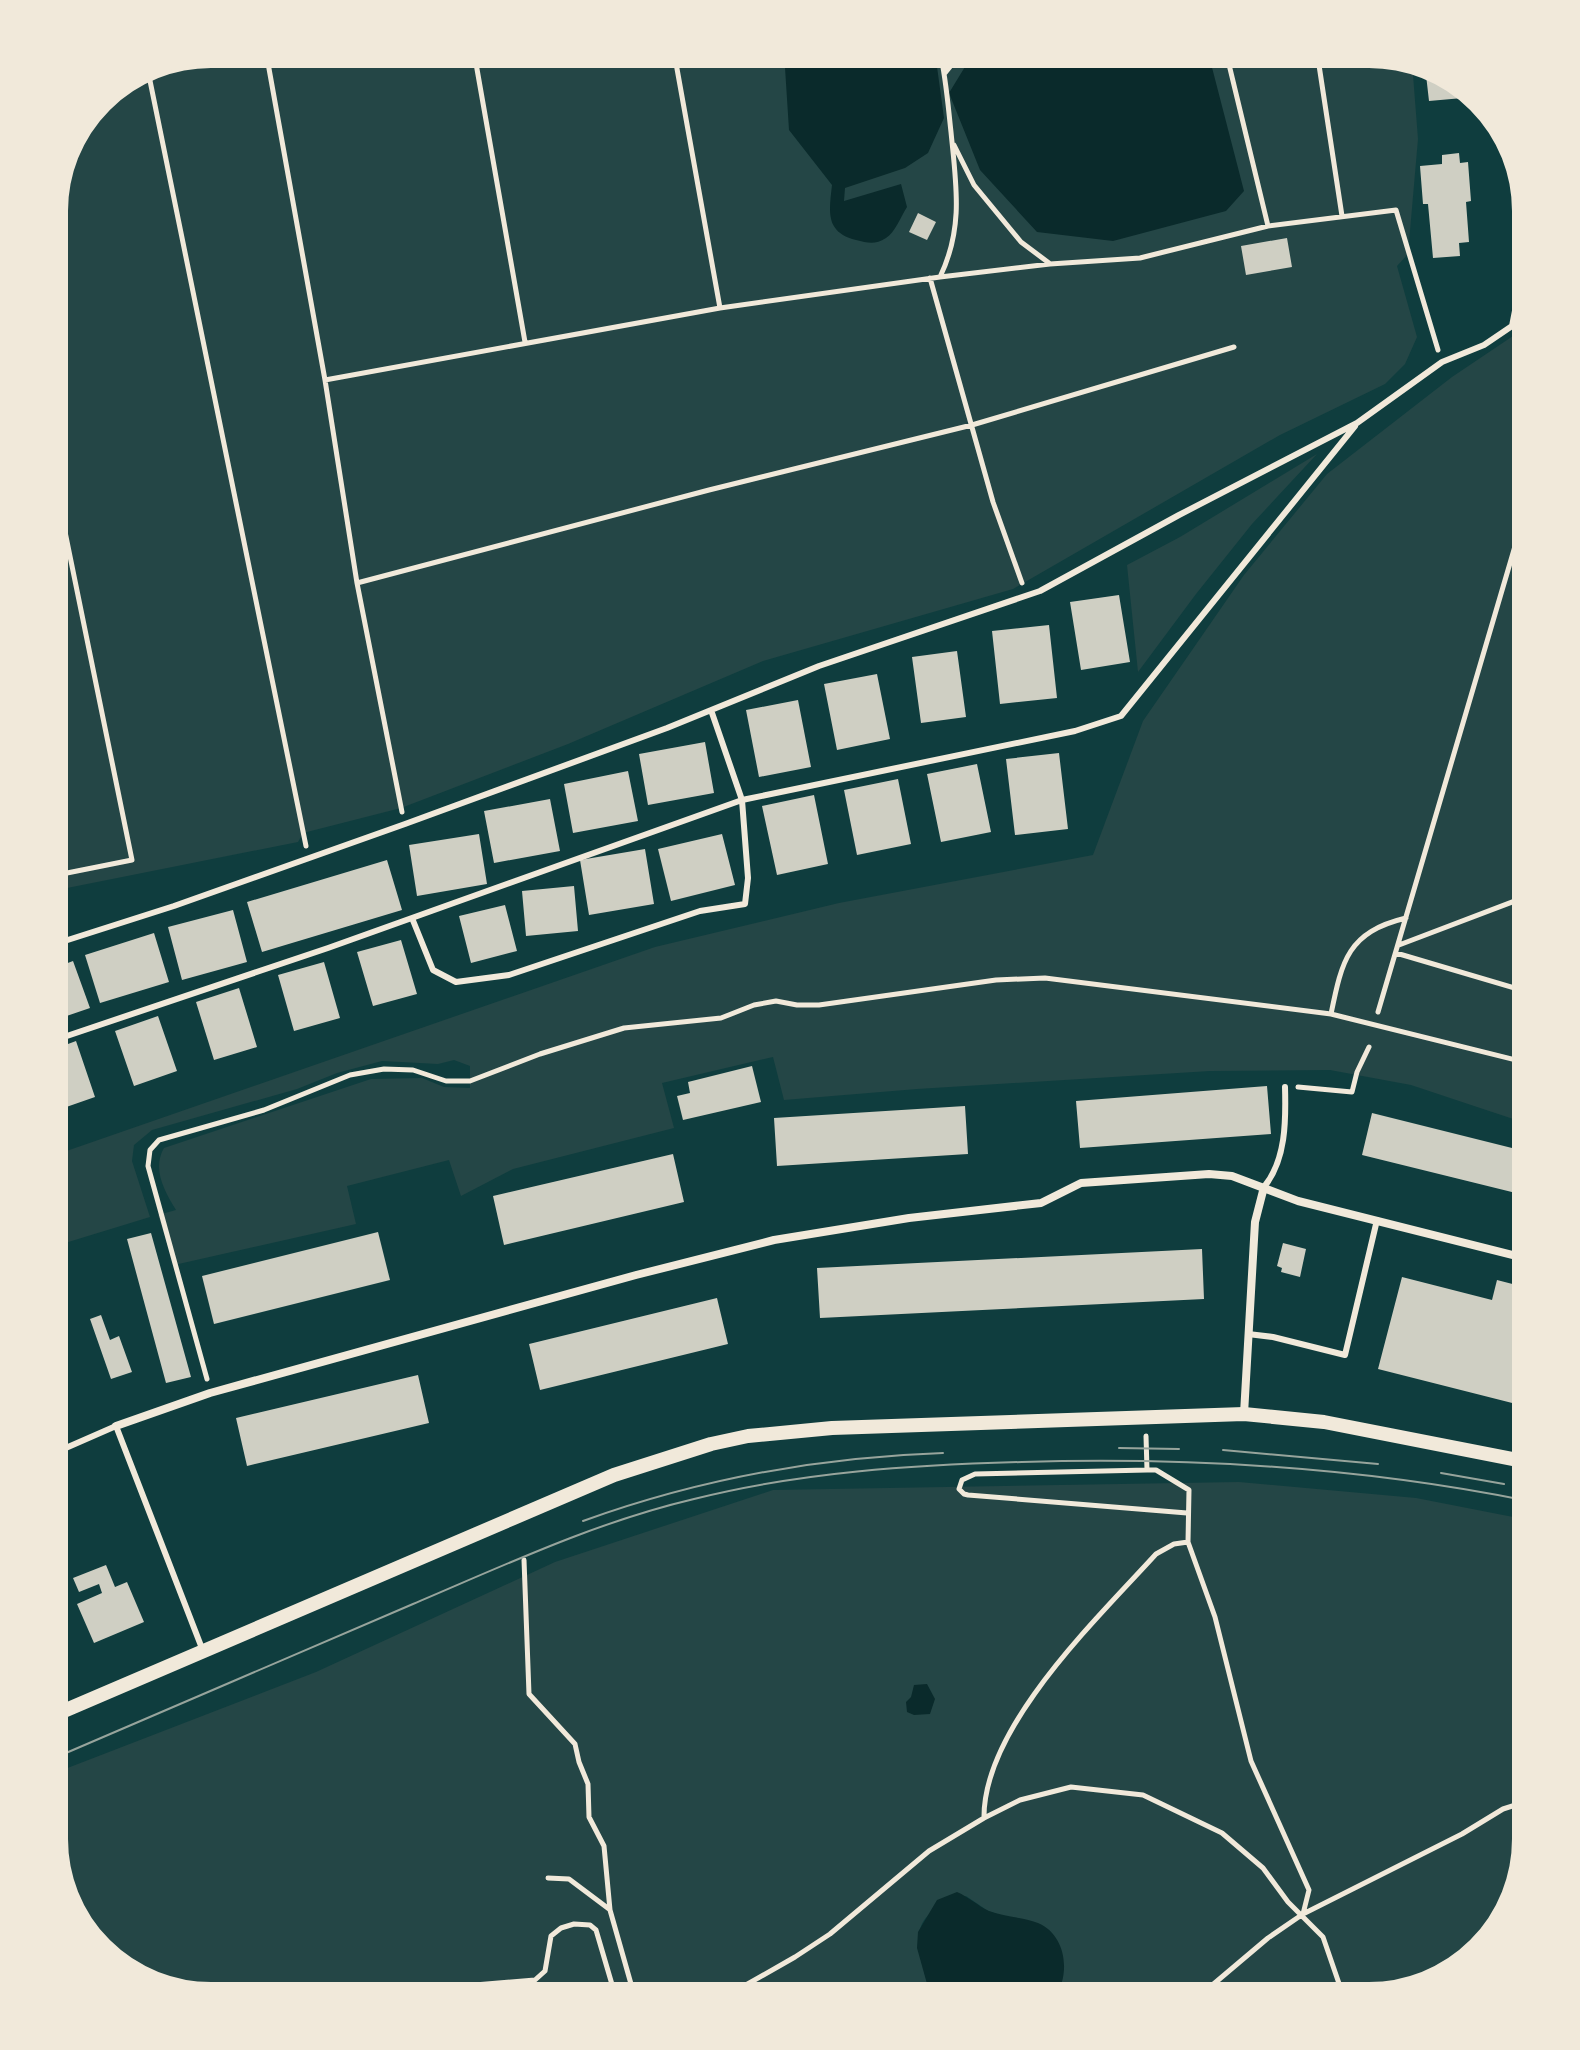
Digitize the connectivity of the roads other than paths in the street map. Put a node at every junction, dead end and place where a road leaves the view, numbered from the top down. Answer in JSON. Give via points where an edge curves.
{"nodes":[{"id":1,"x":1514,"y":318,"type":"edge"},
{"id":2,"x":1357,"y":423,"type":"junction"},
{"id":3,"x":711,"y":710,"type":"junction"},
{"id":4,"x":742,"y":800,"type":"junction"},
{"id":5,"x":412,"y":918,"type":"junction"},
{"id":6,"x":66,"y":941,"type":"edge"},
{"id":7,"x":66,"y":1036,"type":"edge"},
{"id":8,"x":1285,"y":1087,"type":"road end"},
{"id":9,"x":1264,"y":1187,"type":"junction"},
{"id":10,"x":1377,"y":1220,"type":"junction"},
{"id":11,"x":1514,"y":1255,"type":"edge"},
{"id":12,"x":1248,"y":1334,"type":"junction"},
{"id":13,"x":1244,"y":1414,"type":"junction"},
{"id":14,"x":116,"y":1426,"type":"junction"},
{"id":15,"x":66,"y":1448,"type":"edge"},
{"id":16,"x":1514,"y":1459,"type":"edge"},
{"id":17,"x":203,"y":1651,"type":"junction"},
{"id":18,"x":66,"y":1710,"type":"edge"}],
"edges":[{"from":1,"to":2,"type":"lane","via":[[1512,326],[1484,345],[1442,362]]},
{"from":2,"to":3,"type":"lane","via":[[1040,591],[819,666]]},
{"from":2,"to":4,"type":"lane","via":[[1121,716],[1075,731]]},
{"from":3,"to":4,"type":"lane"},
{"from":3,"to":6,"type":"lane","via":[[308,859]]},
{"from":4,"to":5,"type":"lane"},
{"from":4,"to":5,"type":"lane","via":[[745,904],[700,911],[509,975],[456,982],[433,970]]},
{"from":5,"to":7,"type":"lane"},
{"from":8,"to":9,"type":"lane","via":[[1279,1162]]},
{"from":9,"to":10,"type":"street"},
{"from":9,"to":12,"type":"street","via":[[1255,1222]]},
{"from":9,"to":14,"type":"street","via":[[1209,1174],[1081,1183],[1041,1203],[774,1240],[210,1393]]},
{"from":10,"to":11,"type":"street"},
{"from":10,"to":12,"type":"lane","via":[[1345,1355]]},
{"from":12,"to":13,"type":"street"},
{"from":13,"to":16,"type":"street","via":[[1324,1422]]},
{"from":13,"to":17,"type":"street","via":[[832,1428],[711,1444],[614,1475]]},
{"from":14,"to":15,"type":"lane"},
{"from":14,"to":17,"type":"lane"},
{"from":17,"to":18,"type":"street"}]}
